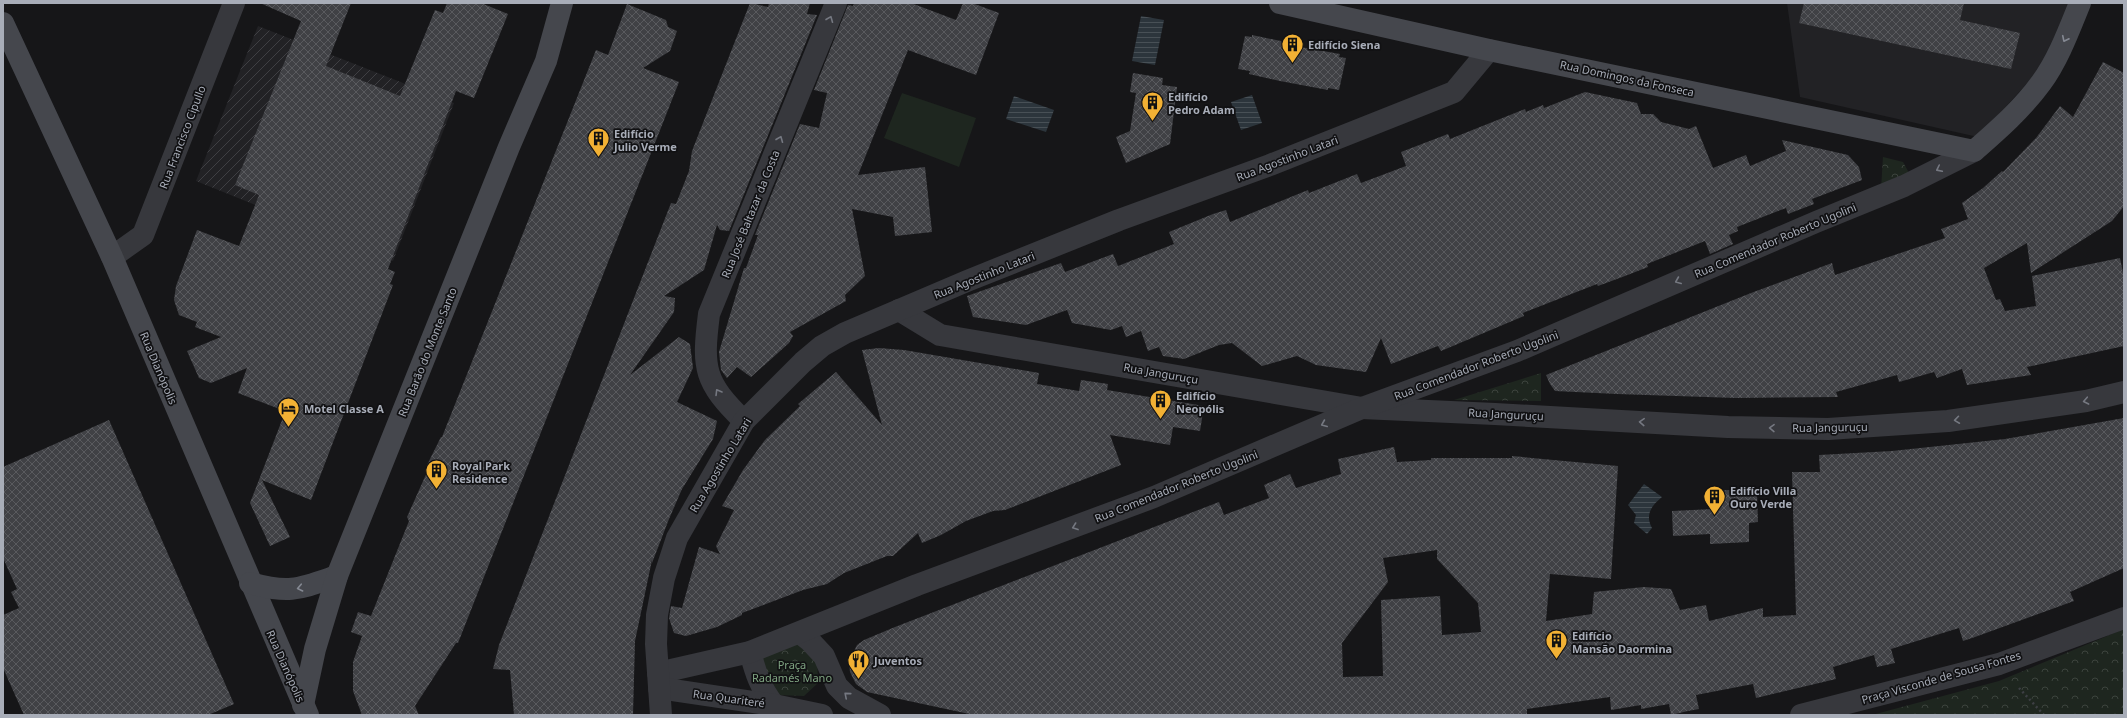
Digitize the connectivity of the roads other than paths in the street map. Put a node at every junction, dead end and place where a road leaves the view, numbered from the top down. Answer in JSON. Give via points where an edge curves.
{"nodes":[{"id":1,"x":234,"y":3,"type":"edge"},
{"id":2,"x":562,"y":3,"type":"edge"},
{"id":3,"x":836,"y":3,"type":"edge"},
{"id":4,"x":1280,"y":3,"type":"edge"},
{"id":5,"x":2080,"y":3,"type":"edge"},
{"id":6,"x":3,"y":24,"type":"edge"},
{"id":7,"x":1489,"y":50,"type":"junction"},
{"id":8,"x":1974,"y":152,"type":"junction"},
{"id":9,"x":112,"y":257,"type":"junction"},
{"id":10,"x":899,"y":310,"type":"junction"},
{"id":11,"x":2124,"y":392,"type":"edge"},
{"id":12,"x":1362,"y":408,"type":"junction"},
{"id":13,"x":744,"y":421,"type":"junction"},
{"id":14,"x":337,"y":576,"type":"junction"},
{"id":15,"x":250,"y":583,"type":"junction"},
{"id":16,"x":2124,"y":618,"type":"edge"},
{"id":17,"x":800,"y":633,"type":"junction"},
{"id":18,"x":750,"y":652,"type":"junction"},
{"id":19,"x":659,"y":681,"type":"junction"},
{"id":20,"x":774,"y":705,"type":"junction"},
{"id":21,"x":306,"y":710,"type":"edge"},
{"id":22,"x":661,"y":715,"type":"edge"},
{"id":23,"x":822,"y":715,"type":"edge"},
{"id":24,"x":880,"y":715,"type":"edge"},
{"id":25,"x":1801,"y":715,"type":"edge"}],
"edges":[{"from":1,"to":9,"type":"street","name":"Rua Francisco Cipullo","via":[[142,236]]},
{"from":2,"to":14,"type":"street","name":"Rua Barão do Monte Santo","via":[[546,61]]},
{"from":13,"to":3,"type":"street","name":"Rua José Baltazar da Costa","one_way":true,"via":[[721,397],[709,377],[705,357],[709,314]]},
{"from":4,"to":7,"type":"street","name":"Rua Domingos da Fonseca"},
{"from":5,"to":8,"type":"street","name":"Rua Comendador Roberto Ugolini","one_way":true,"via":[[2066,38],[2041,83],[2007,122]]},
{"from":6,"to":9,"type":"street","name":"Rua Dianópolis"},
{"from":7,"to":8,"type":"street","name":"Rua Domingos da Fonseca"},
{"from":7,"to":10,"type":"street","name":"Rua Agostinho Latari","via":[[1454,92],[1270,165],[1119,220]]},
{"from":8,"to":12,"type":"street","name":"Rua Comendador Roberto Ugolini","one_way":true,"via":[[1904,186],[1517,351]]},
{"from":9,"to":15,"type":"street","name":"Rua Dianópolis"},
{"from":10,"to":12,"type":"street","name":"Rua Janguruçu","via":[[940,336]]},
{"from":10,"to":13,"type":"street","name":"Rua Agostinho Latari","via":[[845,333],[822,346]]},
{"from":11,"to":12,"type":"street","name":"Rua Janguruçu","one_way":true,"via":[[2086,401],[1948,422],[1828,429],[1728,428]]},
{"from":12,"to":17,"type":"street","name":"Rua Comendador Roberto Ugolini","one_way":true,"via":[[1154,497],[917,585]]},
{"from":13,"to":19,"type":"street","name":"Rua Agostinho Latari","via":[[677,538],[664,578],[657,615]]},
{"from":14,"to":15,"type":"street","one_way":true,"via":[[299,589],[275,590]]},
{"from":14,"to":21,"type":"street","name":"Rua Barão do Monte Santo","via":[[315,648]]},
{"from":15,"to":21,"type":"street","name":"Rua Dianópolis"},
{"from":16,"to":25,"type":"street","name":"Praça Visconde de Sousa Fontes","via":[[1999,664]]},
{"from":17,"to":18,"type":"street","name":"Rua Comendador Roberto Ugolini"},
{"from":24,"to":17,"type":"street","one_way":true,"via":[[849,698],[838,686],[824,656]]},
{"from":18,"to":19,"type":"street","name":"Rua Comendador Roberto Ugolini"},
{"from":18,"to":20,"type":"street","via":[[756,676]]},
{"from":19,"to":20,"type":"street","name":"Rua Quariteré"},
{"from":19,"to":22,"type":"street","name":"Rua Agostinho Latari"},
{"from":20,"to":23,"type":"street","name":"Rua Quariteré"}]}
